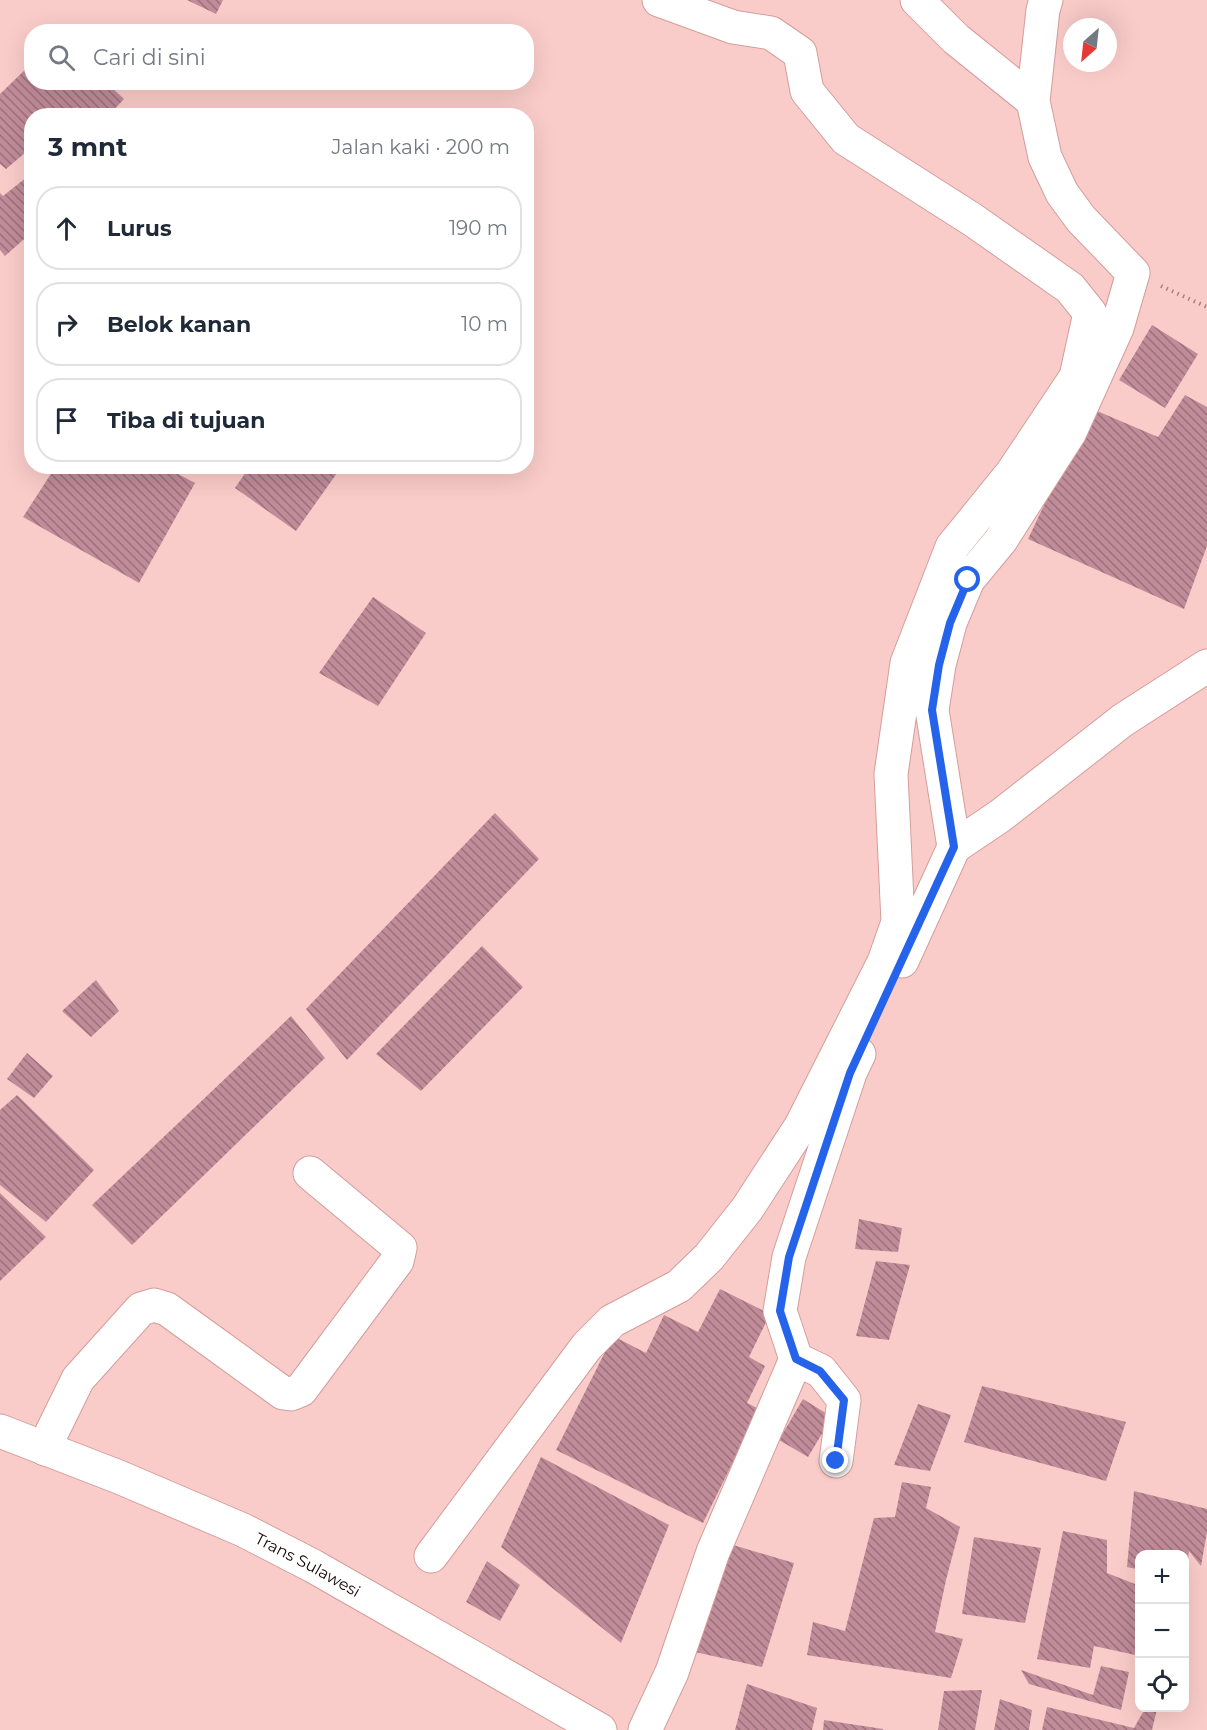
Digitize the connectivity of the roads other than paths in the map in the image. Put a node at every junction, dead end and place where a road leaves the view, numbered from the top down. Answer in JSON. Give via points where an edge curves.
{"nodes":[{"id":1,"x":659,"y":0,"type":"edge"},
{"id":2,"x":917,"y":0,"type":"edge"},
{"id":3,"x":1046,"y":0,"type":"edge"},
{"id":4,"x":1033,"y":101,"type":"junction"},
{"id":5,"x":1207,"y":666,"type":"edge"},
{"id":6,"x":954,"y":847,"type":"junction"},
{"id":7,"x":310,"y":1173,"type":"dead end"},
{"id":8,"x":796,"y":1359,"type":"junction"},
{"id":9,"x":0,"y":1431,"type":"edge"},
{"id":10,"x":45,"y":1449,"type":"junction"},
{"id":11,"x":836,"y":1461,"type":"dead end"},
{"id":12,"x":431,"y":1556,"type":"dead end"},
{"id":13,"x":600,"y":1730,"type":"edge"},
{"id":14,"x":645,"y":1730,"type":"edge"}],
"edges":[{"from":1,"to":12,"type":"main road","via":[[733,27],[771,33],[800,53],[807,91],[846,139],[1070,288],[1090,313],[1076,377],[1012,473],[952,548],[907,663],[891,774],[898,922],[884,962],[801,1126],[747,1209],[709,1257],[678,1286],[612,1320],[587,1346]]},
{"from":2,"to":4,"type":"main road","via":[[956,39]]},
{"from":3,"to":4,"type":"main road"},
{"from":4,"to":6,"type":"main road","via":[[1044,157],[1062,193],[1081,219],[1133,273],[1118,328],[1070,432],[1001,540],[968,580],[950,623],[932,710]]},
{"from":5,"to":6,"type":"main road","via":[[1124,720]]},
{"from":6,"to":8,"type":"main road","via":[[850,1073],[789,1257],[780,1311]]},
{"from":7,"to":10,"type":"main road","via":[[400,1248],[397,1261],[301,1390],[283,1393],[166,1309],[154,1305],[141,1309],[78,1379]]},
{"from":8,"to":11,"type":"main road","via":[[820,1371],[844,1400]]},
{"from":8,"to":14,"type":"main road","via":[[713,1552],[672,1672]]},
{"from":9,"to":10,"type":"main road","name":"Trans Sulawesi"},
{"from":10,"to":13,"type":"main road","name":"Trans Sulawesi","via":[[243,1530]]}]}
